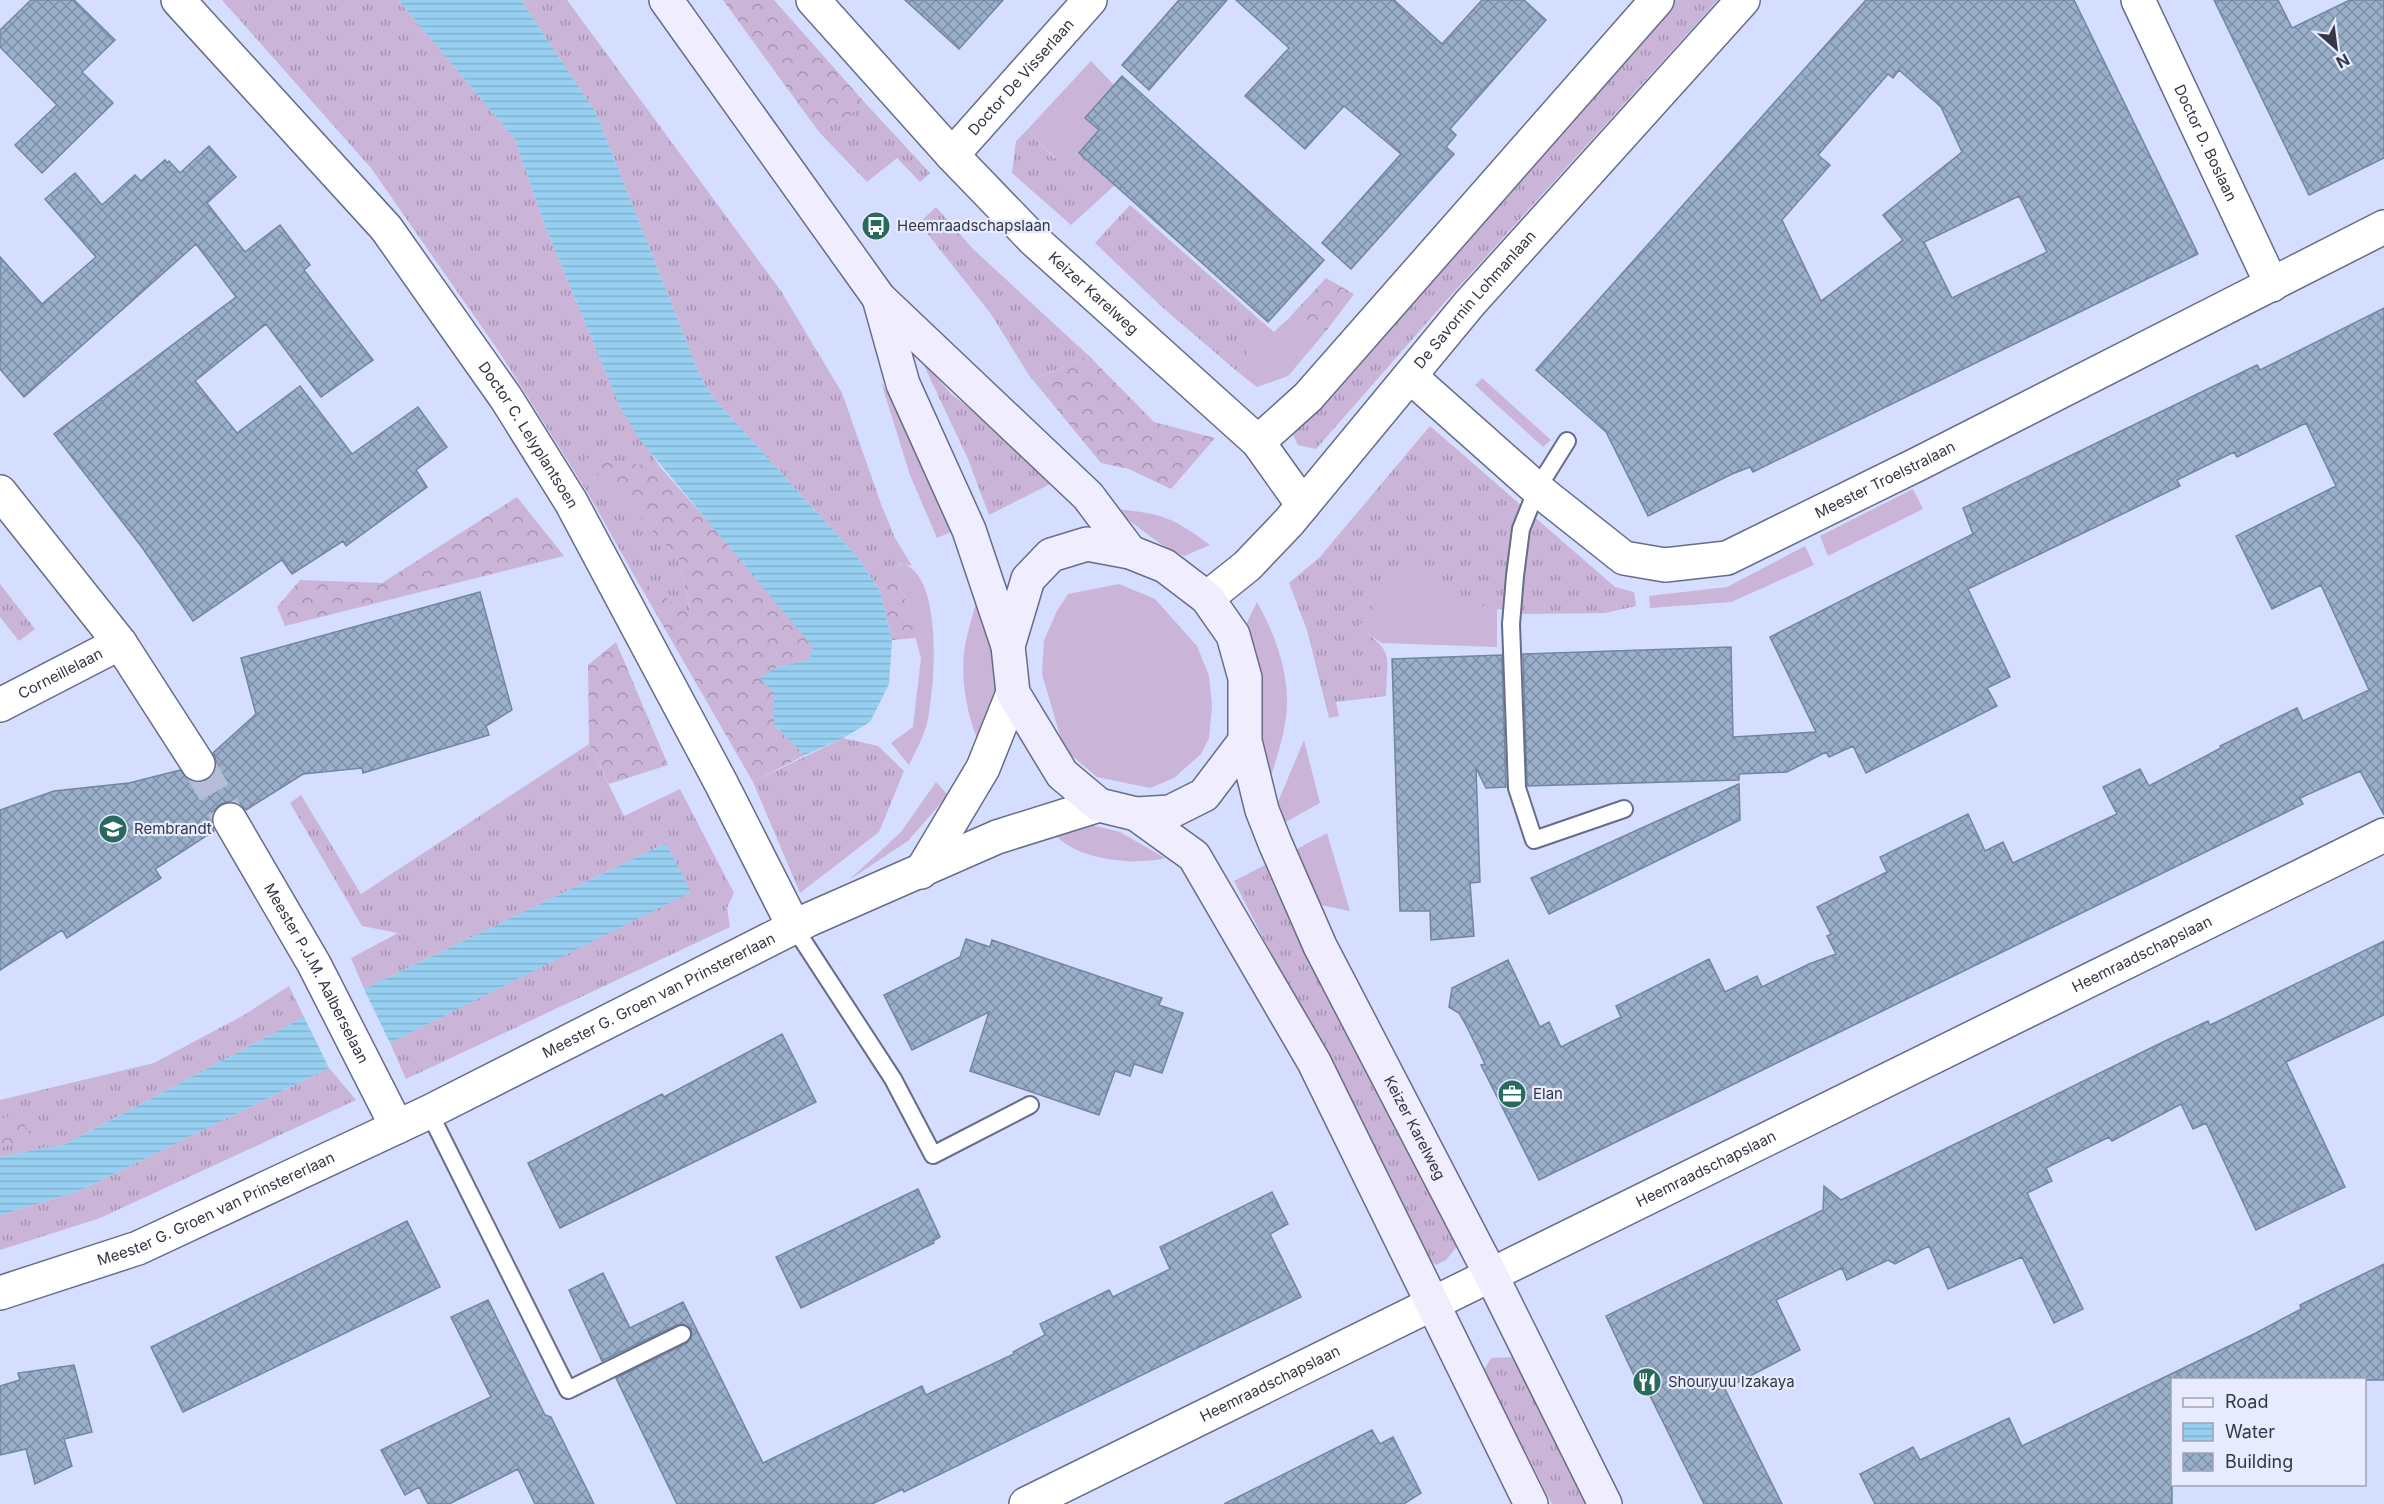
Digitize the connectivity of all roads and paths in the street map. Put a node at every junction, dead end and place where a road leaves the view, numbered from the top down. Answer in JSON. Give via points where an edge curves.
{"nodes":[{"id":1,"x":178,"y":0,"type":"edge"},
{"id":2,"x":666,"y":0,"type":"edge"},
{"id":3,"x":813,"y":0,"type":"edge"},
{"id":4,"x":1090,"y":0,"type":"edge"},
{"id":5,"x":1657,"y":0,"type":"edge"},
{"id":6,"x":1743,"y":0,"type":"edge"},
{"id":7,"x":2138,"y":0,"type":"edge"},
{"id":8,"x":952,"y":155,"type":"junction"},
{"id":9,"x":2384,"y":226,"type":"edge"},
{"id":10,"x":2272,"y":285,"type":"junction"},
{"id":11,"x":879,"y":298,"type":"junction"},
{"id":12,"x":1411,"y":377,"type":"junction"},
{"id":13,"x":1567,"y":441,"type":"dead end"},
{"id":14,"x":1258,"y":442,"type":"junction"},
{"id":15,"x":1538,"y":489,"type":"junction"},
{"id":16,"x":0,"y":492,"type":"edge"},
{"id":17,"x":1303,"y":506,"type":"junction"},
{"id":18,"x":1130,"y":552,"type":"junction"},
{"id":19,"x":1207,"y":598,"type":"junction"},
{"id":20,"x":120,"y":644,"type":"junction"},
{"id":21,"x":1008,"y":646,"type":"junction"},
{"id":22,"x":1013,"y":693,"type":"junction"},
{"id":23,"x":0,"y":705,"type":"edge"},
{"id":24,"x":1245,"y":741,"type":"junction"},
{"id":25,"x":198,"y":764,"type":"tunnel mouth"},
{"id":26,"x":1099,"y":805,"type":"junction"},
{"id":27,"x":1624,"y":809,"type":"dead end"},
{"id":28,"x":1136,"y":814,"type":"junction"},
{"id":29,"x":230,"y":820,"type":"tunnel mouth"},
{"id":30,"x":2384,"y":835,"type":"edge"},
{"id":31,"x":921,"y":872,"type":"junction"},
{"id":32,"x":794,"y":927,"type":"junction"},
{"id":33,"x":1030,"y":1105,"type":"dead end"},
{"id":34,"x":429,"y":1112,"type":"junction"},
{"id":35,"x":397,"y":1127,"type":"junction"},
{"id":36,"x":1491,"y":1275,"type":"junction"},
{"id":37,"x":0,"y":1293,"type":"edge"},
{"id":38,"x":1434,"y":1304,"type":"junction"},
{"id":39,"x":682,"y":1334,"type":"dead end"},
{"id":40,"x":1026,"y":1504,"type":"edge"},
{"id":41,"x":1531,"y":1504,"type":"edge"},
{"id":42,"x":1605,"y":1504,"type":"edge"}],
"edges":[{"from":1,"to":32,"type":"street","name":"Doctor C. Lelyplantsoen","via":[[386,228],[506,398],[571,502]]},
{"from":2,"to":11,"type":"main road"},
{"from":3,"to":8,"type":"street","name":"Keizer Karelweg"},
{"from":4,"to":8,"type":"street","name":"Doctor De Visserlaan"},
{"from":5,"to":14,"type":"street","via":[[1308,397]]},
{"from":6,"to":12,"type":"street","name":"De Savornin Lohmanlaan","via":[[1470,303]]},
{"from":7,"to":10,"type":"street","name":"Doctor D. Boslaan"},
{"from":8,"to":14,"type":"street","name":"Keizer Karelweg","via":[[1034,240]]},
{"from":9,"to":10,"type":"street","name":"Meester Troelstralaan"},
{"from":10,"to":15,"type":"street","name":"Meester Troelstralaan","via":[[1726,558],[1665,565],[1624,558]]},
{"from":11,"to":18,"type":"main road","via":[[1088,496]]},
{"from":11,"to":21,"type":"main road","via":[[903,384],[969,530]]},
{"from":12,"to":15,"type":"street","name":"Meester Troelstralaan"},
{"from":12,"to":17,"type":"street","name":"De Savornin Lohmanlaan"},
{"from":13,"to":15,"type":"lane"},
{"from":14,"to":17,"type":"street","name":"Keizer Karelweg"},
{"from":15,"to":27,"type":"lane","via":[[1521,529],[1511,624],[1516,788],[1534,840]]},
{"from":16,"to":20,"type":"street"},
{"from":17,"to":19,"type":"street","name":"De Savornin Lohmanlaan","via":[[1247,566]]},
{"from":18,"to":19,"type":"main road","name":"Keizer Karelweg","via":[[1165,566]]},
{"from":18,"to":21,"type":"main road","name":"Keizer Karelweg","via":[[1087,544],[1051,555],[1028,579]]},
{"from":19,"to":24,"type":"main road","name":"Keizer Karelweg","via":[[1233,635],[1245,678]]},
{"from":20,"to":23,"type":"street","name":"Corneillelaan"},
{"from":20,"to":25,"type":"street"},
{"from":21,"to":22,"type":"main road"},
{"from":22,"to":26,"type":"main road","via":[[1062,774]]},
{"from":22,"to":31,"type":"street","via":[[983,768]]},
{"from":24,"to":28,"type":"main road","via":[[1204,795],[1170,812]]},
{"from":24,"to":36,"type":"main road","name":"Keizer Karelweg","via":[[1262,810],[1320,946]]},
{"from":26,"to":28,"type":"main road"},
{"from":26,"to":31,"type":"street","name":"Meester G. Groen van Prinstererlaan","via":[[997,837]]},
{"from":28,"to":38,"type":"main road","via":[[1194,856],[1207,877],[1314,1062]]},
{"from":29,"to":35,"type":"street","name":"Meester P.J.M. Aalberselaan","via":[[314,964]]},
{"from":30,"to":36,"type":"street","name":"Heemraadschapslaan"},
{"from":31,"to":32,"type":"street","name":"Meester G. Groen van Prinstererlaan"},
{"from":32,"to":33,"type":"lane","name":"Meester G. Groen van Prinstererlaan","via":[[893,1079],[933,1155]]},
{"from":32,"to":34,"type":"street","name":"Meester G. Groen van Prinstererlaan"},
{"from":34,"to":35,"type":"street","name":"Meester G. Groen van Prinstererlaan"},
{"from":34,"to":39,"type":"lane","via":[[568,1390]]},
{"from":35,"to":37,"type":"street","name":"Meester G. Groen van Prinstererlaan","via":[[138,1248]]},
{"from":36,"to":38,"type":"street","name":"Heemraadschapslaan"},
{"from":36,"to":42,"type":"main road","name":"Keizer Karelweg"},
{"from":38,"to":40,"type":"street","name":"Heemraadschapslaan"},
{"from":38,"to":41,"type":"main road"}]}
